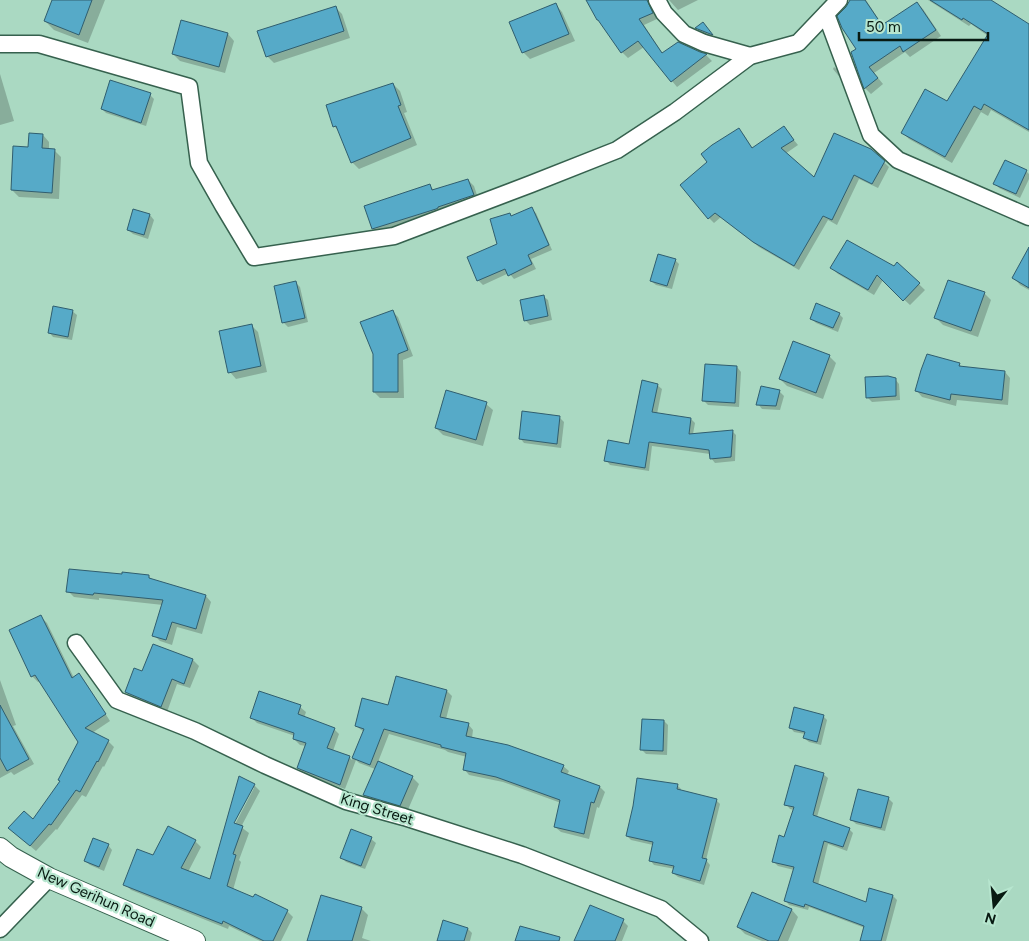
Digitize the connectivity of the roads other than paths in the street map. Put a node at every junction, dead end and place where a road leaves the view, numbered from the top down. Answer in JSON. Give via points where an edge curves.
{"nodes":[{"id":1,"x":656,"y":0,"type":"edge"},
{"id":2,"x":840,"y":0,"type":"edge"},
{"id":3,"x":826,"y":14,"type":"junction"},
{"id":4,"x":0,"y":44,"type":"edge"},
{"id":5,"x":750,"y":56,"type":"junction"},
{"id":6,"x":1029,"y":217,"type":"edge"},
{"id":7,"x":76,"y":643,"type":"dead end"},
{"id":8,"x":0,"y":848,"type":"edge"},
{"id":9,"x":49,"y":878,"type":"junction"},
{"id":10,"x":0,"y":929,"type":"edge"},
{"id":11,"x":195,"y":941,"type":"edge"},
{"id":12,"x":700,"y":941,"type":"edge"}],
"edges":[{"from":1,"to":5,"type":"street","via":[[684,34]]},
{"from":2,"to":3,"type":"street"},
{"from":3,"to":5,"type":"street","via":[[798,43]]},
{"from":3,"to":6,"type":"street","via":[[871,135],[898,160]]},
{"from":4,"to":5,"type":"street","via":[[39,44],[189,87],[199,163],[254,257],[394,236],[608,154],[675,112]]},
{"from":7,"to":12,"type":"street","name":"King Street","via":[[117,700],[195,731],[346,800],[522,855],[662,909]]},
{"from":8,"to":9,"type":"street","name":"New Gerihun Road"},
{"from":9,"to":10,"type":"street"},
{"from":9,"to":11,"type":"street","name":"New Gerihun Road"}]}
